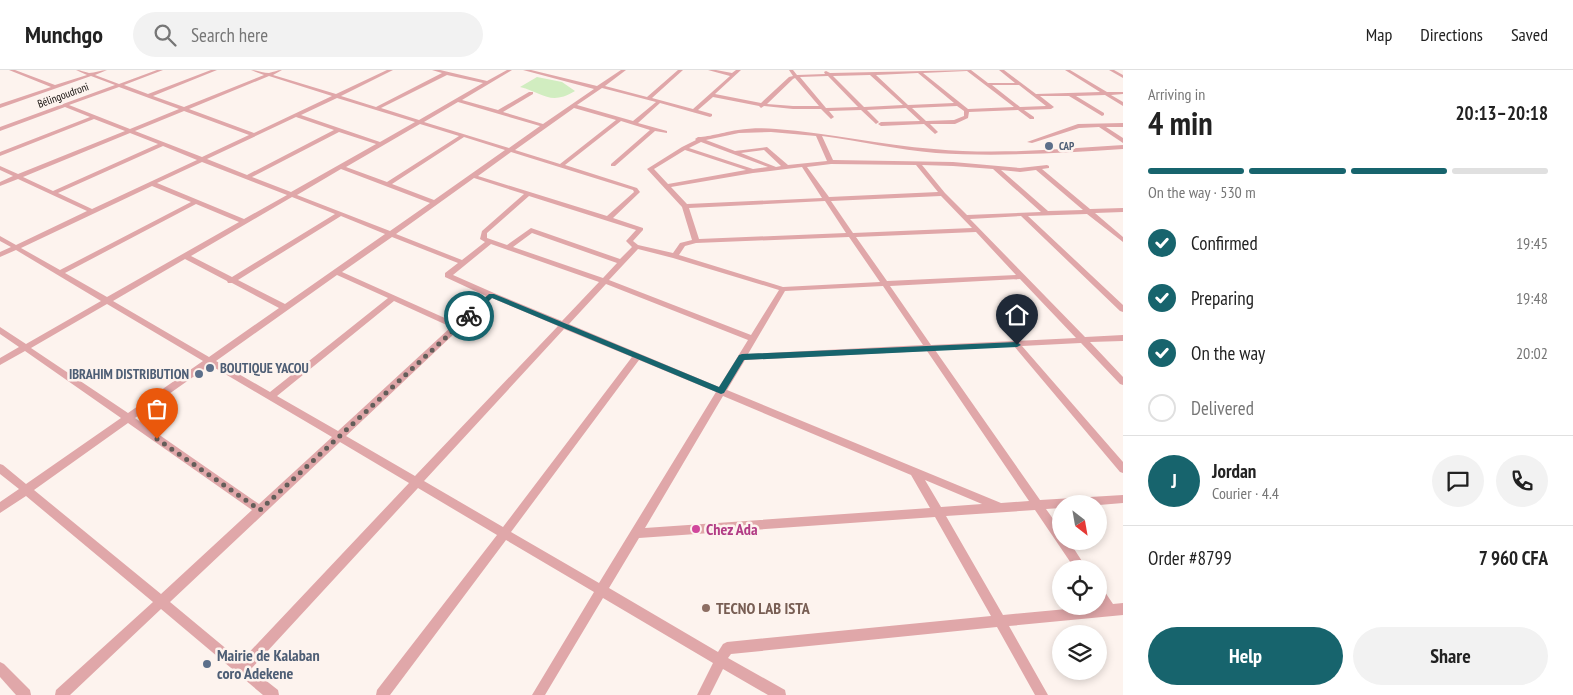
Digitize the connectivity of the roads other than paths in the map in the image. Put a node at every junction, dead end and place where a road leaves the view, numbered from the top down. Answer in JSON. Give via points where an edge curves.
{"nodes":[{"id":1,"x":12,"y":70,"type":"edge"},
{"id":2,"x":78,"y":70,"type":"edge"},
{"id":3,"x":105,"y":70,"type":"edge"},
{"id":4,"x":162,"y":70,"type":"edge"},
{"id":5,"x":215,"y":70,"type":"edge"},
{"id":6,"x":253,"y":70,"type":"edge"},
{"id":7,"x":280,"y":70,"type":"edge"},
{"id":8,"x":391,"y":70,"type":"edge"},
{"id":9,"x":434,"y":70,"type":"edge"},
{"id":10,"x":510,"y":70,"type":"edge"},
{"id":11,"x":525,"y":70,"type":"edge"},
{"id":12,"x":624,"y":70,"type":"edge"},
{"id":13,"x":682,"y":70,"type":"edge"},
{"id":14,"x":710,"y":70,"type":"edge"},
{"id":15,"x":739,"y":70,"type":"edge"},
{"id":16,"x":791,"y":70,"type":"edge"},
{"id":17,"x":824,"y":70,"type":"edge"},
{"id":18,"x":967,"y":70,"type":"edge"},
{"id":19,"x":1001,"y":70,"type":"edge"},
{"id":20,"x":1067,"y":70,"type":"edge"},
{"id":21,"x":1111,"y":70,"type":"edge"},
{"id":22,"x":929,"y":71,"type":"edge"},
{"id":23,"x":870,"y":72,"type":"edge"},
{"id":24,"x":919,"y":72,"type":"junction"},
{"id":25,"x":446,"y":73,"type":"junction"},
{"id":26,"x":91,"y":75,"type":"junction"},
{"id":27,"x":268,"y":75,"type":"junction"},
{"id":28,"x":733,"y":75,"type":"junction"},
{"id":29,"x":829,"y":75,"type":"junction"},
{"id":30,"x":797,"y":76,"type":"junction"},
{"id":31,"x":1123,"y":77,"type":"edge"},
{"id":32,"x":487,"y":83,"type":"junction"},
{"id":33,"x":988,"y":84,"type":"junction"},
{"id":34,"x":1019,"y":84,"type":"junction"},
{"id":35,"x":120,"y":85,"type":"junction"},
{"id":36,"x":55,"y":87,"type":"junction"},
{"id":37,"x":600,"y":87,"type":"junction"},
{"id":38,"x":1123,"y":92,"type":"edge"},
{"id":39,"x":531,"y":93,"type":"dead end"},
{"id":40,"x":1106,"y":93,"type":"junction"},
{"id":41,"x":1069,"y":94,"type":"junction"},
{"id":42,"x":712,"y":95,"type":"junction"},
{"id":43,"x":1037,"y":95,"type":"junction"},
{"id":44,"x":0,"y":96,"type":"edge"},
{"id":45,"x":148,"y":96,"type":"junction"},
{"id":46,"x":336,"y":96,"type":"junction"},
{"id":47,"x":648,"y":99,"type":"junction"},
{"id":48,"x":458,"y":100,"type":"junction"},
{"id":49,"x":13,"y":102,"type":"junction"},
{"id":50,"x":660,"y":102,"type":"junction"},
{"id":51,"x":958,"y":104,"type":"junction"},
{"id":52,"x":1123,"y":104,"type":"edge"},
{"id":53,"x":0,"y":106,"type":"edge"},
{"id":54,"x":64,"y":106,"type":"junction"},
{"id":55,"x":573,"y":106,"type":"junction"},
{"id":56,"x":761,"y":106,"type":"junction"},
{"id":57,"x":907,"y":106,"type":"junction"},
{"id":58,"x":378,"y":108,"type":"junction"},
{"id":59,"x":824,"y":108,"type":"junction"},
{"id":60,"x":862,"y":108,"type":"junction"},
{"id":61,"x":184,"y":109,"type":"junction"},
{"id":62,"x":1021,"y":109,"type":"junction"},
{"id":63,"x":694,"y":111,"type":"junction"},
{"id":64,"x":967,"y":111,"type":"junction"},
{"id":65,"x":498,"y":112,"type":"junction"},
{"id":66,"x":1102,"y":114,"type":"dead end"},
{"id":67,"x":296,"y":115,"type":"junction"},
{"id":68,"x":710,"y":116,"type":"dead end"},
{"id":69,"x":94,"y":117,"type":"junction"},
{"id":70,"x":831,"y":118,"type":"dead end"},
{"id":71,"x":1032,"y":118,"type":"dead end"},
{"id":72,"x":620,"y":119,"type":"junction"},
{"id":73,"x":420,"y":122,"type":"junction"},
{"id":74,"x":634,"y":123,"type":"junction"},
{"id":75,"x":926,"y":123,"type":"junction"},
{"id":76,"x":1100,"y":125,"type":"junction"},
{"id":77,"x":1123,"y":125,"type":"edge"},
{"id":78,"x":544,"y":126,"type":"junction"},
{"id":79,"x":1,"y":128,"type":"edge"},
{"id":80,"x":654,"y":129,"type":"junction"},
{"id":81,"x":338,"y":130,"type":"junction"},
{"id":82,"x":130,"y":131,"type":"junction"},
{"id":83,"x":666,"y":132,"type":"dead end"},
{"id":84,"x":935,"y":132,"type":"dead end"},
{"id":85,"x":254,"y":135,"type":"junction"},
{"id":86,"x":464,"y":135,"type":"junction"},
{"id":87,"x":819,"y":136,"type":"junction"},
{"id":88,"x":698,"y":139,"type":"junction"},
{"id":89,"x":1123,"y":141,"type":"edge"},
{"id":90,"x":1030,"y":142,"type":"dead end"},
{"id":91,"x":163,"y":144,"type":"junction"},
{"id":92,"x":381,"y":144,"type":"junction"},
{"id":93,"x":1123,"y":147,"type":"edge"},
{"id":94,"x":684,"y":148,"type":"junction"},
{"id":95,"x":511,"y":149,"type":"junction"},
{"id":96,"x":934,"y":151,"type":"junction"},
{"id":97,"x":735,"y":153,"type":"junction"},
{"id":98,"x":0,"y":154,"type":"edge"},
{"id":99,"x":1038,"y":157,"type":"junction"},
{"id":100,"x":202,"y":159,"type":"junction"},
{"id":101,"x":831,"y":162,"type":"junction"},
{"id":102,"x":562,"y":165,"type":"junction"},
{"id":103,"x":613,"y":165,"type":"dead end"},
{"id":104,"x":803,"y":165,"type":"junction"},
{"id":105,"x":920,"y":165,"type":"junction"},
{"id":106,"x":341,"y":167,"type":"junction"},
{"id":107,"x":786,"y":167,"type":"junction"},
{"id":108,"x":0,"y":168,"type":"edge"},
{"id":109,"x":775,"y":168,"type":"junction"},
{"id":110,"x":995,"y":168,"type":"junction"},
{"id":111,"x":1038,"y":169,"type":"junction"},
{"id":112,"x":753,"y":171,"type":"junction"},
{"id":113,"x":473,"y":176,"type":"junction"},
{"id":114,"x":18,"y":177,"type":"junction"},
{"id":115,"x":248,"y":178,"type":"junction"},
{"id":116,"x":151,"y":183,"type":"junction"},
{"id":117,"x":0,"y":184,"type":"edge"},
{"id":118,"x":386,"y":185,"type":"junction"},
{"id":119,"x":668,"y":186,"type":"junction"},
{"id":120,"x":53,"y":193,"type":"junction"},
{"id":121,"x":529,"y":194,"type":"junction"},
{"id":122,"x":943,"y":194,"type":"junction"},
{"id":123,"x":292,"y":195,"type":"junction"},
{"id":124,"x":827,"y":199,"type":"junction"},
{"id":125,"x":195,"y":202,"type":"junction"},
{"id":126,"x":435,"y":203,"type":"junction"},
{"id":127,"x":685,"y":206,"type":"junction"},
{"id":128,"x":1123,"y":210,"type":"edge"},
{"id":129,"x":92,"y":211,"type":"junction"},
{"id":130,"x":1088,"y":212,"type":"junction"},
{"id":131,"x":1046,"y":213,"type":"junction"},
{"id":132,"x":340,"y":214,"type":"junction"},
{"id":133,"x":1022,"y":214,"type":"junction"},
{"id":134,"x":965,"y":217,"type":"junction"},
{"id":135,"x":608,"y":218,"type":"junction"},
{"id":136,"x":245,"y":222,"type":"junction"},
{"id":137,"x":978,"y":230,"type":"junction"},
{"id":138,"x":391,"y":234,"type":"junction"},
{"id":139,"x":852,"y":235,"type":"junction"},
{"id":140,"x":0,"y":238,"type":"edge"},
{"id":141,"x":1123,"y":240,"type":"edge"},
{"id":142,"x":490,"y":241,"type":"junction"},
{"id":143,"x":696,"y":241,"type":"junction"},
{"id":144,"x":16,"y":247,"type":"junction"},
{"id":145,"x":508,"y":247,"type":"junction"},
{"id":146,"x":636,"y":247,"type":"junction"},
{"id":147,"x":0,"y":255,"type":"edge"},
{"id":148,"x":185,"y":256,"type":"junction"},
{"id":149,"x":675,"y":256,"type":"junction"},
{"id":150,"x":462,"y":262,"type":"junction"},
{"id":151,"x":621,"y":262,"type":"junction"},
{"id":152,"x":336,"y":272,"type":"junction"},
{"id":153,"x":60,"y":273,"type":"junction"},
{"id":154,"x":1023,"y":277,"type":"junction"},
{"id":155,"x":231,"y":281,"type":"junction"},
{"id":156,"x":605,"y":281,"type":"junction"},
{"id":157,"x":886,"y":284,"type":"junction"},
{"id":158,"x":783,"y":288,"type":"junction"},
{"id":159,"x":491,"y":295,"type":"junction"},
{"id":160,"x":393,"y":298,"type":"junction"},
{"id":161,"x":107,"y":301,"type":"junction"},
{"id":162,"x":286,"y":308,"type":"junction"},
{"id":163,"x":1123,"y":309,"type":"edge"},
{"id":164,"x":562,"y":325,"type":"junction"},
{"id":165,"x":458,"y":327,"type":"junction"},
{"id":166,"x":0,"y":330,"type":"edge"},
{"id":167,"x":1123,"y":338,"type":"edge"},
{"id":168,"x":752,"y":339,"type":"junction"},
{"id":169,"x":1084,"y":340,"type":"junction"},
{"id":170,"x":1017,"y":345,"type":"junction"},
{"id":171,"x":25,"y":348,"type":"junction"},
{"id":172,"x":930,"y":348,"type":"junction"},
{"id":173,"x":638,"y":356,"type":"junction"},
{"id":174,"x":742,"y":357,"type":"junction"},
{"id":175,"x":210,"y":361,"type":"junction"},
{"id":176,"x":0,"y":362,"type":"edge"},
{"id":177,"x":1123,"y":382,"type":"edge"},
{"id":178,"x":721,"y":391,"type":"junction"},
{"id":179,"x":270,"y":396,"type":"junction"},
{"id":180,"x":127,"y":419,"type":"junction"},
{"id":181,"x":339,"y":437,"type":"junction"},
{"id":182,"x":0,"y":468,"type":"edge"},
{"id":183,"x":1123,"y":469,"type":"edge"},
{"id":184,"x":914,"y":472,"type":"junction"},
{"id":185,"x":417,"y":482,"type":"junction"},
{"id":186,"x":26,"y":490,"type":"junction"},
{"id":187,"x":1123,"y":499,"type":"edge"},
{"id":188,"x":1038,"y":505,"type":"junction"},
{"id":189,"x":0,"y":508,"type":"edge"},
{"id":190,"x":1002,"y":508,"type":"junction"},
{"id":191,"x":260,"y":510,"type":"junction"},
{"id":192,"x":938,"y":513,"type":"junction"},
{"id":193,"x":1052,"y":525,"type":"edge"},
{"id":194,"x":504,"y":533,"type":"junction"},
{"id":195,"x":636,"y":533,"type":"junction"},
{"id":196,"x":601,"y":590,"type":"junction"},
{"id":197,"x":1107,"y":601,"type":"edge"},
{"id":198,"x":161,"y":602,"type":"junction"},
{"id":199,"x":1117,"y":610,"type":"edge"},
{"id":200,"x":1000,"y":621,"type":"junction"},
{"id":201,"x":720,"y":660,"type":"junction"},
{"id":202,"x":0,"y":668,"type":"edge"},
{"id":203,"x":242,"y":669,"type":"junction"},
{"id":204,"x":25,"y":695,"type":"edge"},
{"id":205,"x":61,"y":695,"type":"edge"},
{"id":206,"x":273,"y":695,"type":"edge"},
{"id":207,"x":382,"y":695,"type":"edge"},
{"id":208,"x":538,"y":695,"type":"edge"},
{"id":209,"x":703,"y":695,"type":"edge"},
{"id":210,"x":780,"y":695,"type":"edge"},
{"id":211,"x":1042,"y":695,"type":"edge"}],
"edges":[{"from":1,"to":36,"type":"street"},
{"from":2,"to":26,"type":"street"},
{"from":3,"to":26,"type":"street"},
{"from":4,"to":35,"type":"street","name":"Bélingoudroni"},
{"from":5,"to":45,"type":"street"},
{"from":6,"to":27,"type":"street"},
{"from":7,"to":27,"type":"street"},
{"from":8,"to":46,"type":"street"},
{"from":9,"to":25,"type":"street"},
{"from":10,"to":32,"type":"street"},
{"from":11,"to":37,"type":"street"},
{"from":12,"to":37,"type":"street"},
{"from":13,"to":47,"type":"street"},
{"from":14,"to":28,"type":"street"},
{"from":15,"to":28,"type":"street"},
{"from":16,"to":30,"type":"street"},
{"from":17,"to":29,"type":"street"},
{"from":18,"to":22,"type":"street"},
{"from":18,"to":33,"type":"street"},
{"from":19,"to":34,"type":"street"},
{"from":20,"to":40,"type":"street"},
{"from":21,"to":31,"type":"street"},
{"from":22,"to":24,"type":"street"},
{"from":23,"to":24,"type":"street"},
{"from":23,"to":29,"type":"street"},
{"from":23,"to":57,"type":"street"},
{"from":24,"to":51,"type":"street"},
{"from":25,"to":32,"type":"street"},
{"from":25,"to":58,"type":"street"},
{"from":26,"to":35,"type":"street"},
{"from":26,"to":36,"type":"street"},
{"from":27,"to":46,"type":"street"},
{"from":27,"to":61,"type":"street"},
{"from":28,"to":42,"type":"street"},
{"from":29,"to":30,"type":"street"},
{"from":29,"to":60,"type":"street"},
{"from":30,"to":56,"type":"street"},
{"from":30,"to":59,"type":"street"},
{"from":32,"to":48,"type":"street"},
{"from":33,"to":34,"type":"street"},
{"from":33,"to":62,"type":"street"},
{"from":34,"to":43,"type":"street"},
{"from":35,"to":45,"type":"street"},
{"from":35,"to":54,"type":"street","name":"Bélingoudroni"},
{"from":36,"to":49,"type":"street"},
{"from":37,"to":47,"type":"street"},
{"from":37,"to":55,"type":"street"},
{"from":38,"to":40,"type":"street"},
{"from":39,"to":65,"type":"street"},
{"from":40,"to":41,"type":"street"},
{"from":40,"to":52,"type":"street"},
{"from":41,"to":43,"type":"street"},
{"from":41,"to":66,"type":"street"},
{"from":42,"to":56,"type":"street"},
{"from":42,"to":63,"type":"street"},
{"from":43,"to":62,"type":"street","via":[[1051,107]]},
{"from":44,"to":49,"type":"street"},
{"from":45,"to":61,"type":"street"},
{"from":46,"to":58,"type":"street"},
{"from":46,"to":67,"type":"street"},
{"from":47,"to":50,"type":"street"},
{"from":48,"to":65,"type":"street"},
{"from":48,"to":73,"type":"street"},
{"from":49,"to":53,"type":"street"},
{"from":50,"to":63,"type":"street"},
{"from":50,"to":74,"type":"street"},
{"from":51,"to":57,"type":"street"},
{"from":51,"to":64,"type":"street"},
{"from":54,"to":69,"type":"street"},
{"from":54,"to":79,"type":"street","name":"Bélingoudroni"},
{"from":55,"to":72,"type":"street"},
{"from":55,"to":78,"type":"street"},
{"from":56,"to":59,"type":"street"},
{"from":57,"to":60,"type":"street"},
{"from":57,"to":75,"type":"street"},
{"from":58,"to":73,"type":"street"},
{"from":59,"to":60,"type":"street"},
{"from":59,"to":70,"type":"street"},
{"from":60,"to":75,"type":"street","via":[[878,123]]},
{"from":61,"to":82,"type":"street"},
{"from":61,"to":85,"type":"street"},
{"from":62,"to":64,"type":"street"},
{"from":62,"to":71,"type":"street"},
{"from":63,"to":68,"type":"street"},
{"from":64,"to":75,"type":"street","via":[[966,117],[955,122]]},
{"from":65,"to":78,"type":"street"},
{"from":67,"to":81,"type":"street"},
{"from":67,"to":85,"type":"street"},
{"from":69,"to":82,"type":"street"},
{"from":69,"to":98,"type":"street"},
{"from":72,"to":74,"type":"street"},
{"from":72,"to":102,"type":"street"},
{"from":73,"to":86,"type":"street"},
{"from":73,"to":92,"type":"street"},
{"from":74,"to":80,"type":"street"},
{"from":75,"to":84,"type":"street"},
{"from":76,"to":77,"type":"street"},
{"from":76,"to":89,"type":"street"},
{"from":76,"to":90,"type":"street","via":[[1078,126]]},
{"from":78,"to":95,"type":"street"},
{"from":80,"to":83,"type":"street"},
{"from":80,"to":103,"type":"street"},
{"from":81,"to":92,"type":"street"},
{"from":81,"to":115,"type":"street"},
{"from":82,"to":91,"type":"street"},
{"from":82,"to":114,"type":"street"},
{"from":85,"to":100,"type":"street"},
{"from":86,"to":95,"type":"street"},
{"from":86,"to":118,"type":"street"},
{"from":87,"to":88,"type":"street","via":[[785,129],[743,131]]},
{"from":87,"to":96,"type":"street"},
{"from":87,"to":101,"type":"street"},
{"from":88,"to":94,"type":"street"},
{"from":88,"to":97,"type":"street"},
{"from":91,"to":100,"type":"street"},
{"from":91,"to":120,"type":"street"},
{"from":92,"to":106,"type":"street"},
{"from":93,"to":99,"type":"street"},
{"from":94,"to":112,"type":"street"},
{"from":94,"to":119,"type":"street","via":[[650,169]]},
{"from":95,"to":102,"type":"street"},
{"from":95,"to":113,"type":"street"},
{"from":96,"to":99,"type":"street"},
{"from":96,"to":105,"type":"street"},
{"from":97,"to":107,"type":"street","via":[[766,148]]},
{"from":97,"to":109,"type":"street"},
{"from":99,"to":111,"type":"street","via":[[1047,168]]},
{"from":100,"to":115,"type":"street"},
{"from":100,"to":116,"type":"street"},
{"from":101,"to":104,"type":"street"},
{"from":101,"to":105,"type":"street"},
{"from":102,"to":135,"type":"street","via":[[637,192]]},
{"from":104,"to":107,"type":"street"},
{"from":104,"to":124,"type":"street"},
{"from":105,"to":110,"type":"street"},
{"from":105,"to":122,"type":"street"},
{"from":106,"to":118,"type":"street"},
{"from":106,"to":123,"type":"street"},
{"from":107,"to":109,"type":"street"},
{"from":108,"to":114,"type":"street"},
{"from":109,"to":112,"type":"street"},
{"from":110,"to":111,"type":"street"},
{"from":110,"to":131,"type":"street"},
{"from":111,"to":130,"type":"street"},
{"from":112,"to":119,"type":"street"},
{"from":113,"to":121,"type":"street"},
{"from":113,"to":126,"type":"street"},
{"from":114,"to":117,"type":"street"},
{"from":114,"to":120,"type":"street"},
{"from":115,"to":123,"type":"street"},
{"from":116,"to":125,"type":"street"},
{"from":116,"to":129,"type":"street"},
{"from":118,"to":126,"type":"street"},
{"from":119,"to":127,"type":"street"},
{"from":120,"to":129,"type":"street"},
{"from":121,"to":135,"type":"street"},
{"from":121,"to":142,"type":"street","via":[[484,232],[483,239]]},
{"from":122,"to":124,"type":"street"},
{"from":122,"to":134,"type":"street"},
{"from":123,"to":132,"type":"street"},
{"from":123,"to":136,"type":"street"},
{"from":124,"to":127,"type":"street"},
{"from":124,"to":139,"type":"street"},
{"from":125,"to":136,"type":"street"},
{"from":125,"to":153,"type":"street"},
{"from":126,"to":138,"type":"street"},
{"from":127,"to":143,"type":"street"},
{"from":128,"to":130,"type":"street"},
{"from":129,"to":144,"type":"street"},
{"from":130,"to":131,"type":"street"},
{"from":130,"to":141,"type":"street"},
{"from":131,"to":133,"type":"street"},
{"from":132,"to":138,"type":"street"},
{"from":132,"to":155,"type":"street"},
{"from":133,"to":134,"type":"street"},
{"from":133,"to":163,"type":"street"},
{"from":134,"to":137,"type":"street"},
{"from":135,"to":146,"type":"street","via":[[641,229],[629,241]]},
{"from":136,"to":148,"type":"street"},
{"from":137,"to":139,"type":"street"},
{"from":137,"to":154,"type":"street"},
{"from":138,"to":150,"type":"street"},
{"from":138,"to":152,"type":"street"},
{"from":139,"to":143,"type":"street"},
{"from":139,"to":157,"type":"street"},
{"from":140,"to":144,"type":"street"},
{"from":142,"to":145,"type":"street"},
{"from":142,"to":150,"type":"street"},
{"from":143,"to":149,"type":"street","via":[[682,244]]},
{"from":144,"to":147,"type":"street"},
{"from":144,"to":153,"type":"street"},
{"from":145,"to":151,"type":"street","via":[[531,230]]},
{"from":145,"to":156,"type":"street"},
{"from":146,"to":149,"type":"street"},
{"from":146,"to":151,"type":"street"},
{"from":148,"to":155,"type":"street"},
{"from":148,"to":161,"type":"street"},
{"from":149,"to":158,"type":"street"},
{"from":150,"to":159,"type":"street","via":[[449,276]]},
{"from":151,"to":156,"type":"street"},
{"from":152,"to":160,"type":"street"},
{"from":152,"to":162,"type":"street"},
{"from":153,"to":161,"type":"street"},
{"from":154,"to":157,"type":"street"},
{"from":154,"to":169,"type":"street"},
{"from":155,"to":162,"type":"street"},
{"from":156,"to":164,"type":"street"},
{"from":156,"to":168,"type":"street"},
{"from":157,"to":158,"type":"street"},
{"from":157,"to":172,"type":"street"},
{"from":158,"to":168,"type":"street"},
{"from":159,"to":164,"type":"street"},
{"from":159,"to":165,"type":"street"},
{"from":160,"to":165,"type":"street"},
{"from":160,"to":179,"type":"street"},
{"from":161,"to":171,"type":"street"},
{"from":161,"to":175,"type":"street"},
{"from":162,"to":175,"type":"street"},
{"from":164,"to":173,"type":"street"},
{"from":164,"to":185,"type":"street"},
{"from":165,"to":181,"type":"street"},
{"from":166,"to":171,"type":"street"},
{"from":167,"to":169,"type":"street"},
{"from":168,"to":174,"type":"street"},
{"from":169,"to":170,"type":"street"},
{"from":169,"to":177,"type":"street"},
{"from":170,"to":172,"type":"street"},
{"from":170,"to":183,"type":"street"},
{"from":171,"to":176,"type":"street"},
{"from":171,"to":180,"type":"street"},
{"from":172,"to":174,"type":"street"},
{"from":172,"to":188,"type":"street"},
{"from":173,"to":178,"type":"street"},
{"from":173,"to":194,"type":"street"},
{"from":174,"to":178,"type":"street"},
{"from":175,"to":179,"type":"street"},
{"from":175,"to":180,"type":"street"},
{"from":178,"to":184,"type":"street"},
{"from":178,"to":195,"type":"street"},
{"from":179,"to":181,"type":"street"},
{"from":180,"to":186,"type":"street"},
{"from":180,"to":191,"type":"street"},
{"from":181,"to":185,"type":"street"},
{"from":181,"to":191,"type":"street"},
{"from":182,"to":186,"type":"street"},
{"from":184,"to":190,"type":"street"},
{"from":184,"to":192,"type":"street"},
{"from":185,"to":194,"type":"street"},
{"from":185,"to":203,"type":"street"},
{"from":186,"to":189,"type":"street"},
{"from":186,"to":198,"type":"street"},
{"from":187,"to":188,"type":"street"},
{"from":188,"to":190,"type":"street"},
{"from":188,"to":193,"type":"street"},
{"from":190,"to":192,"type":"street"},
{"from":191,"to":198,"type":"street"},
{"from":192,"to":195,"type":"street"},
{"from":192,"to":200,"type":"street"},
{"from":194,"to":196,"type":"street"},
{"from":194,"to":207,"type":"street"},
{"from":195,"to":196,"type":"street"},
{"from":196,"to":201,"type":"street"},
{"from":196,"to":208,"type":"street"},
{"from":197,"to":199,"type":"street"},
{"from":198,"to":203,"type":"street"},
{"from":198,"to":205,"type":"street"},
{"from":199,"to":200,"type":"street"},
{"from":200,"to":201,"type":"street","via":[[727,648]]},
{"from":200,"to":211,"type":"street"},
{"from":201,"to":209,"type":"street"},
{"from":201,"to":210,"type":"street"},
{"from":202,"to":204,"type":"street"},
{"from":203,"to":206,"type":"street"}]}
